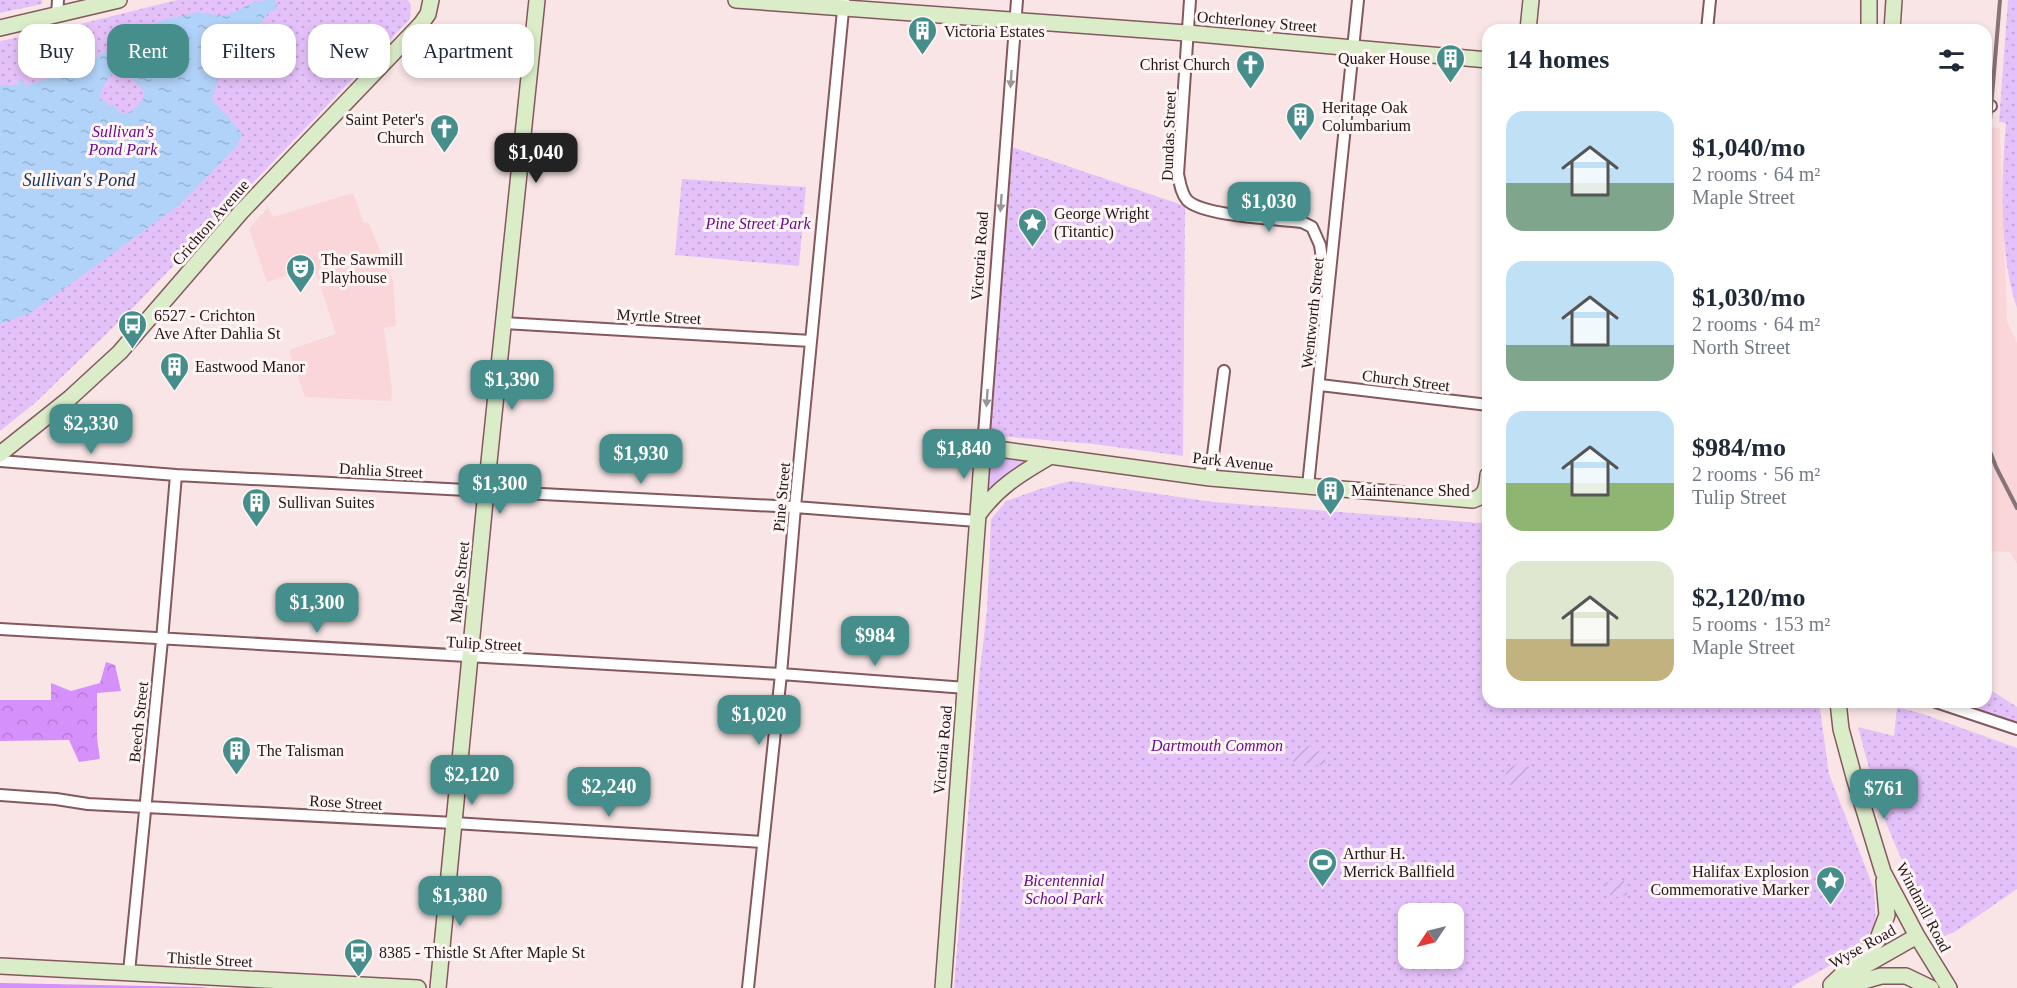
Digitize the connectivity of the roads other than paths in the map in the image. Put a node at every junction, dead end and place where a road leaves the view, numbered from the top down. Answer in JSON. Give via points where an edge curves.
{"nodes":[{"id":1,"x":119,"y":0,"type":"edge"},
{"id":2,"x":431,"y":0,"type":"edge"},
{"id":3,"x":537,"y":0,"type":"edge"},
{"id":4,"x":736,"y":0,"type":"edge"},
{"id":5,"x":1017,"y":0,"type":"edge"},
{"id":6,"x":1190,"y":0,"type":"edge"},
{"id":7,"x":1358,"y":0,"type":"edge"},
{"id":8,"x":1531,"y":0,"type":"edge"},
{"id":9,"x":1710,"y":0,"type":"edge"},
{"id":10,"x":1869,"y":0,"type":"edge"},
{"id":11,"x":1894,"y":0,"type":"edge"},
{"id":12,"x":844,"y":4,"type":"edge"},
{"id":13,"x":57,"y":8,"type":"edge"},
{"id":14,"x":1015,"y":21,"type":"junction"},
{"id":15,"x":1529,"y":24,"type":"edge"},
{"id":16,"x":1708,"y":24,"type":"edge"},
{"id":17,"x":1869,"y":24,"type":"edge"},
{"id":18,"x":1892,"y":24,"type":"edge"},
{"id":19,"x":0,"y":28,"type":"edge"},
{"id":20,"x":1187,"y":33,"type":"junction"},
{"id":21,"x":1353,"y":48,"type":"junction"},
{"id":22,"x":1482,"y":59,"type":"edge"},
{"id":23,"x":1328,"y":295,"type":"junction"},
{"id":24,"x":504,"y":323,"type":"junction"},
{"id":25,"x":812,"y":341,"type":"junction"},
{"id":26,"x":1224,"y":372,"type":"dead end"},
{"id":27,"x":1320,"y":385,"type":"junction"},
{"id":28,"x":1482,"y":404,"type":"edge"},
{"id":29,"x":983,"y":447,"type":"junction"},
{"id":30,"x":0,"y":454,"type":"edge"},
{"id":31,"x":1049,"y":457,"type":"junction"},
{"id":32,"x":0,"y":461,"type":"edge"},
{"id":33,"x":176,"y":475,"type":"junction"},
{"id":34,"x":1210,"y":478,"type":"junction"},
{"id":35,"x":1308,"y":486,"type":"junction"},
{"id":36,"x":486,"y":491,"type":"junction"},
{"id":37,"x":1482,"y":496,"type":"edge"},
{"id":38,"x":795,"y":507,"type":"junction"},
{"id":39,"x":978,"y":518,"type":"junction"},
{"id":40,"x":0,"y":629,"type":"edge"},
{"id":41,"x":162,"y":640,"type":"junction"},
{"id":42,"x":470,"y":657,"type":"junction"},
{"id":43,"x":781,"y":674,"type":"junction"},
{"id":44,"x":966,"y":688,"type":"junction"},
{"id":45,"x":1839,"y":708,"type":"edge"},
{"id":46,"x":1954,"y":708,"type":"edge"},
{"id":47,"x":2017,"y":729,"type":"edge"},
{"id":48,"x":0,"y":795,"type":"edge"},
{"id":49,"x":145,"y":806,"type":"junction"},
{"id":50,"x":454,"y":823,"type":"junction"},
{"id":51,"x":763,"y":842,"type":"junction"},
{"id":52,"x":1884,"y":872,"type":"junction"},
{"id":53,"x":1917,"y":936,"type":"junction"},
{"id":54,"x":0,"y":966,"type":"edge"},
{"id":55,"x":129,"y":972,"type":"junction"},
{"id":56,"x":1828,"y":987,"type":"edge"},
{"id":57,"x":418,"y":988,"type":"edge"},
{"id":58,"x":438,"y":988,"type":"edge"},
{"id":59,"x":748,"y":988,"type":"edge"},
{"id":60,"x":943,"y":988,"type":"edge"},
{"id":61,"x":1931,"y":988,"type":"edge"},
{"id":62,"x":1949,"y":988,"type":"edge"}],
"edges":[{"from":1,"to":13,"type":"main road"},
{"from":2,"to":30,"type":"main road","name":"Crichton Avenue","via":[[429,14],[421,24],[241,212],[120,352]]},
{"from":3,"to":24,"type":"main road","name":"Maple Street"},
{"from":4,"to":12,"type":"main road","name":"Ochterloney Street"},
{"from":5,"to":14,"type":"street","name":"Victoria Road"},
{"from":6,"to":20,"type":"street","name":"Dundas Street"},
{"from":7,"to":21,"type":"street","name":"Wentworth Street"},
{"from":8,"to":15,"type":"main road"},
{"from":9,"to":16,"type":"street"},
{"from":10,"to":17,"type":"main road"},
{"from":11,"to":18,"type":"main road"},
{"from":12,"to":14,"type":"main road","name":"Ochterloney Street"},
{"from":12,"to":25,"type":"street","name":"Pine Street"},
{"from":13,"to":19,"type":"main road"},
{"from":14,"to":20,"type":"main road","name":"Ochterloney Street"},
{"from":14,"to":29,"type":"street","name":"Victoria Road","one_way":true},
{"from":20,"to":21,"type":"main road","name":"Ochterloney Street"},
{"from":20,"to":23,"type":"street","name":"Dundas Street","via":[[1178,174],[1181,191],[1197,208],[1302,222],[1312,227],[1320,245]]},
{"from":21,"to":22,"type":"main road","name":"Ochterloney Street"},
{"from":21,"to":23,"type":"street","name":"Wentworth Street"},
{"from":23,"to":27,"type":"street","name":"Wentworth Street"},
{"from":24,"to":25,"type":"street","name":"Myrtle Street"},
{"from":24,"to":36,"type":"main road","name":"Maple Street"},
{"from":25,"to":38,"type":"street","name":"Pine Street"},
{"from":26,"to":34,"type":"street"},
{"from":27,"to":28,"type":"street","name":"Church Street"},
{"from":27,"to":35,"type":"street","name":"Wentworth Street"},
{"from":29,"to":31,"type":"main road","name":"Park Avenue"},
{"from":29,"to":39,"type":"main road","name":"Victoria Road"},
{"from":31,"to":34,"type":"main road","name":"Park Avenue"},
{"from":31,"to":39,"type":"main road","via":[[1014,477],[991,498]]},
{"from":32,"to":33,"type":"street","name":"Dahlia Street"},
{"from":33,"to":36,"type":"street","name":"Dahlia Street"},
{"from":33,"to":41,"type":"street","name":"Beech Street"},
{"from":34,"to":35,"type":"main road","name":"Park Avenue"},
{"from":35,"to":37,"type":"main road","name":"Park Avenue","via":[[1473,500]]},
{"from":36,"to":38,"type":"street","name":"Dahlia Street"},
{"from":36,"to":42,"type":"main road","name":"Maple Street"},
{"from":38,"to":39,"type":"street","name":"Dahlia Street"},
{"from":38,"to":43,"type":"street","name":"Pine Street"},
{"from":39,"to":44,"type":"main road","name":"Victoria Road"},
{"from":40,"to":41,"type":"street","name":"Tulip Street"},
{"from":41,"to":42,"type":"street","name":"Tulip Street"},
{"from":41,"to":49,"type":"street","name":"Beech Street"},
{"from":42,"to":43,"type":"street","name":"Tulip Street"},
{"from":42,"to":50,"type":"main road","name":"Maple Street"},
{"from":43,"to":44,"type":"street","name":"Tulip Street"},
{"from":43,"to":51,"type":"street","name":"Pine Street"},
{"from":44,"to":60,"type":"main road","name":"Victoria Road"},
{"from":45,"to":52,"type":"main road","name":"Windmill Road","via":[[1854,777]]},
{"from":46,"to":47,"type":"street"},
{"from":48,"to":49,"type":"street","name":"Rose Street"},
{"from":49,"to":50,"type":"street","name":"Rose Street"},
{"from":49,"to":55,"type":"street","name":"Beech Street"},
{"from":50,"to":51,"type":"street","name":"Rose Street"},
{"from":50,"to":58,"type":"main road","name":"Maple Street"},
{"from":51,"to":59,"type":"street","name":"Pine Street"},
{"from":52,"to":53,"type":"main road","name":"Windmill Road"},
{"from":52,"to":56,"type":"main road","via":[[1887,915],[1877,941]]},
{"from":53,"to":56,"type":"main road","name":"Wyse Road"},
{"from":53,"to":62,"type":"main road","name":"Windmill Road"},
{"from":54,"to":55,"type":"main road","name":"Thistle Street"},
{"from":55,"to":57,"type":"main road","name":"Thistle Street"},
{"from":56,"to":61,"type":"main road","via":[[1881,976],[1906,976]]}]}
